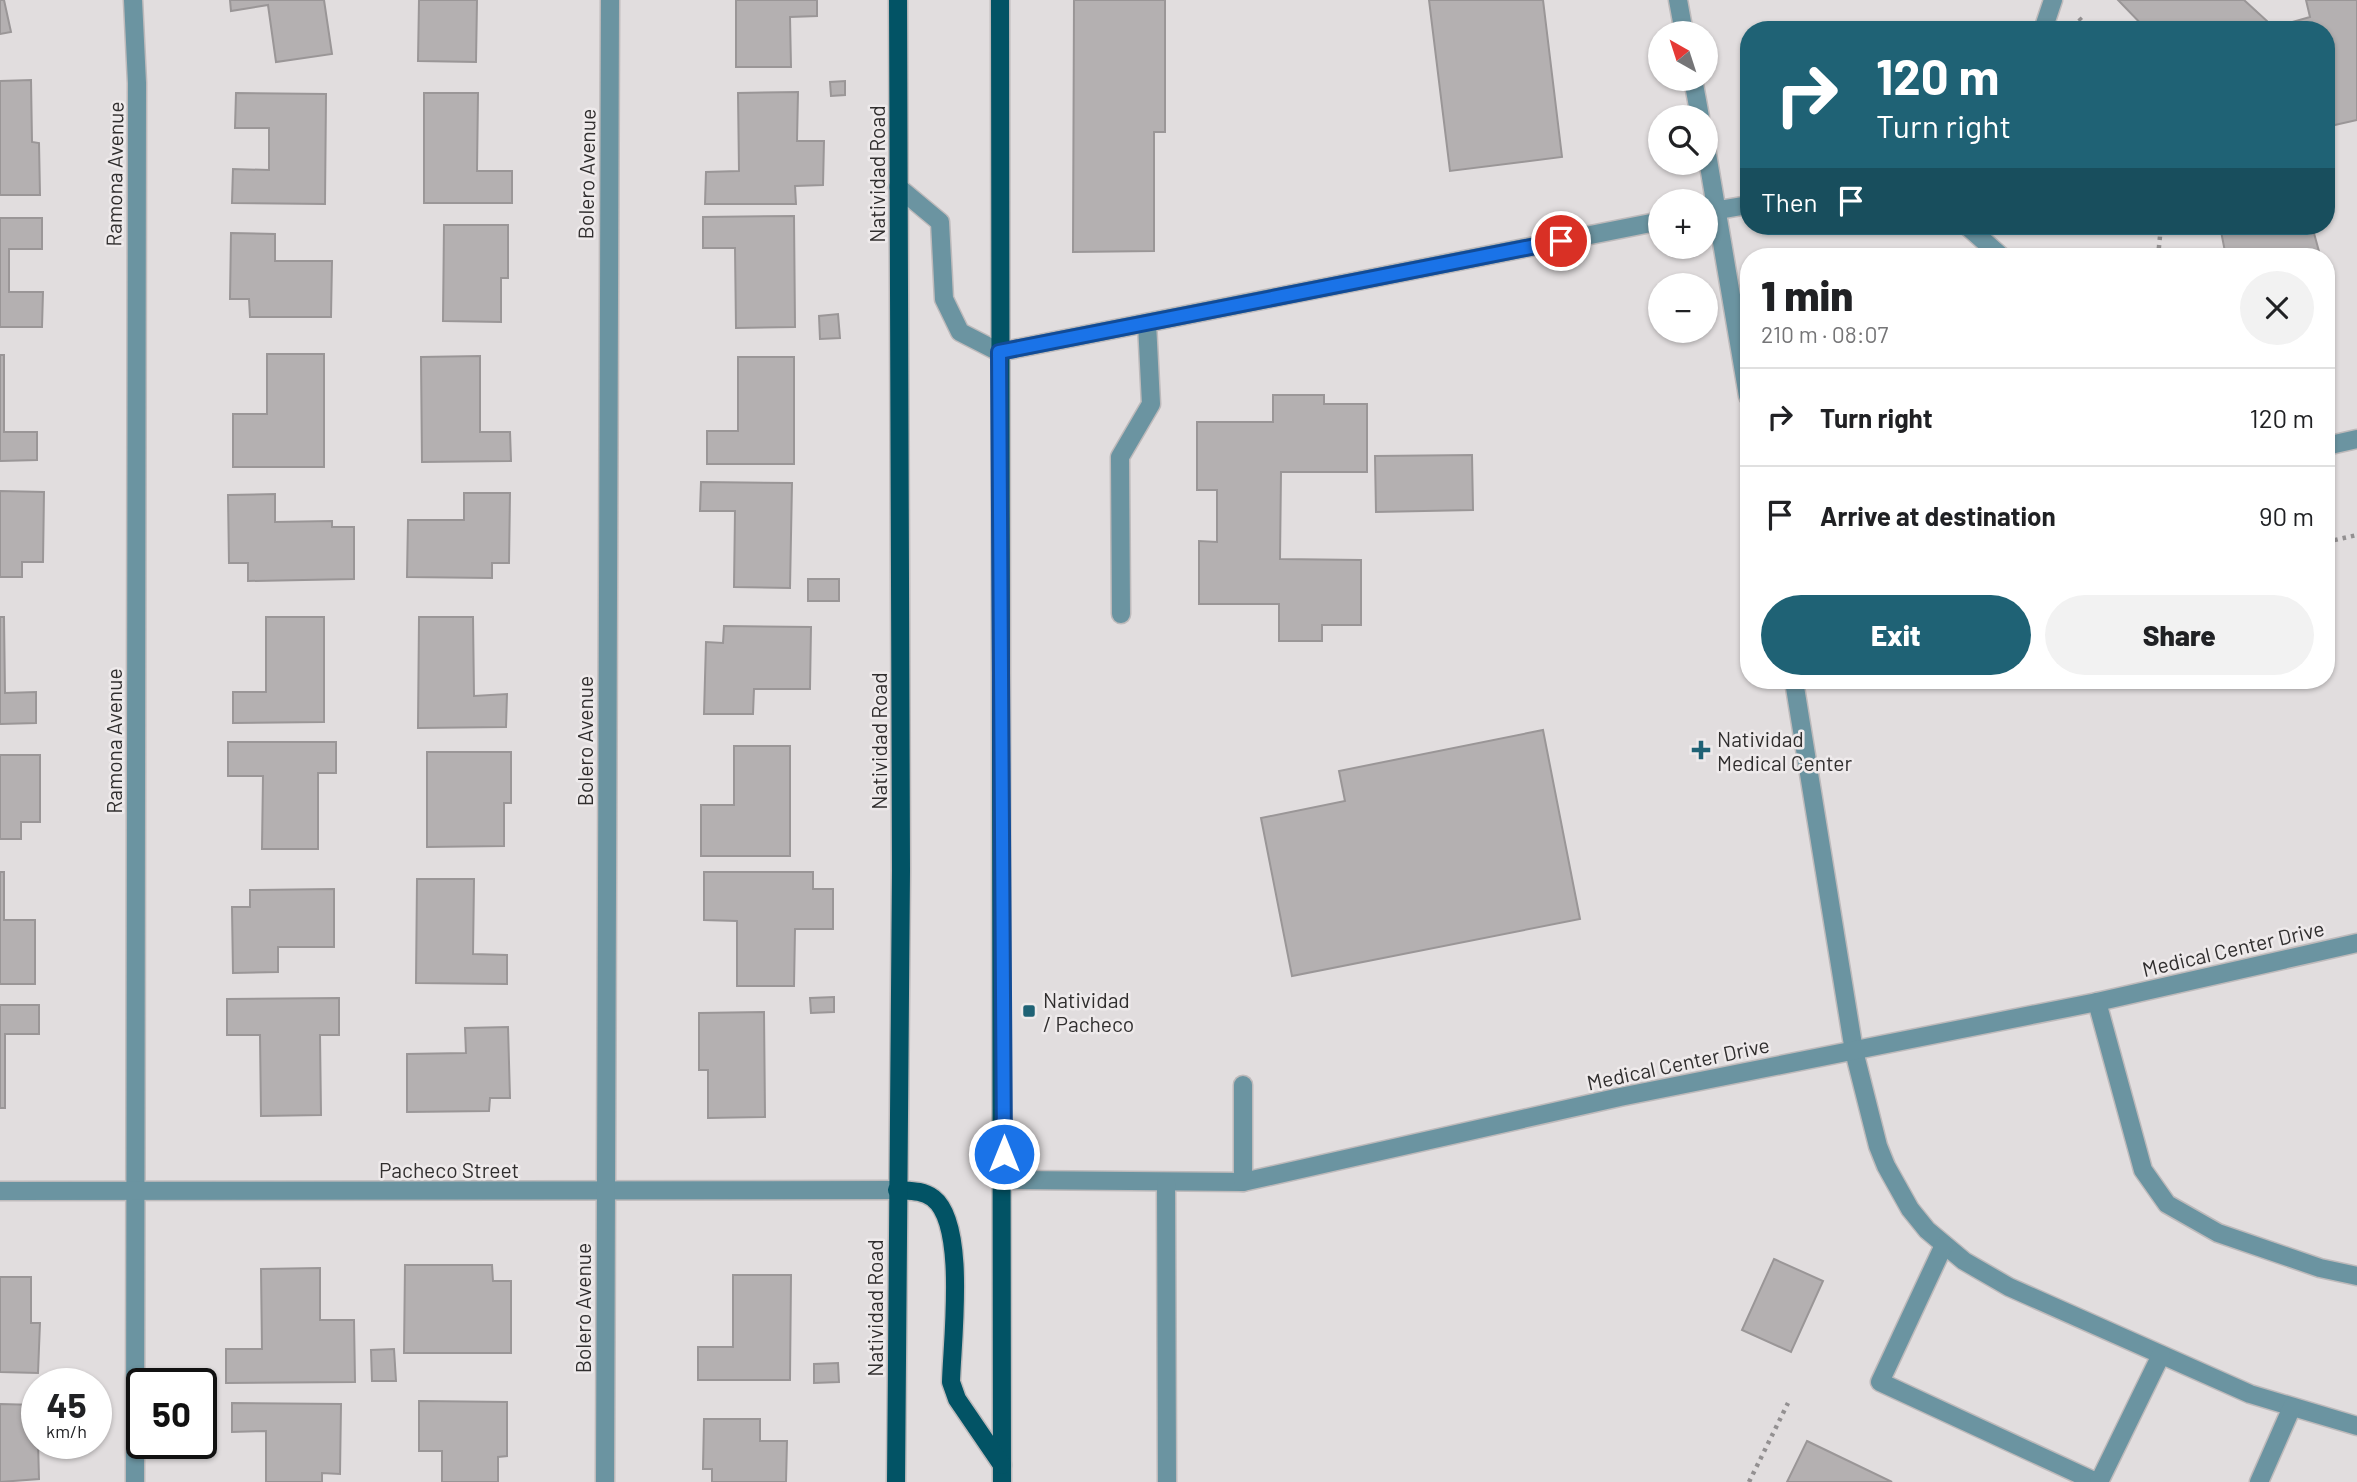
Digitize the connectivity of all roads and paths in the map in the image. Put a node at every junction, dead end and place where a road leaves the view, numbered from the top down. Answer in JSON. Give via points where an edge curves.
{"nodes":[{"id":1,"x":134,"y":0,"type":"edge"},
{"id":2,"x":610,"y":0,"type":"edge"},
{"id":3,"x":898,"y":0,"type":"edge"},
{"id":4,"x":1000,"y":0,"type":"edge"},
{"id":5,"x":1678,"y":0,"type":"edge"},
{"id":6,"x":2053,"y":0,"type":"edge"},
{"id":7,"x":1682,"y":21,"type":"edge"},
{"id":8,"x":2046,"y":21,"type":"edge"},
{"id":9,"x":898,"y":187,"type":"junction"},
{"id":10,"x":1740,"y":206,"type":"edge"},
{"id":11,"x":1718,"y":210,"type":"edge"},
{"id":12,"x":1648,"y":224,"type":"edge"},
{"id":13,"x":1977,"y":235,"type":"edge"},
{"id":14,"x":1718,"y":242,"type":"edge"},
{"id":15,"x":1992,"y":248,"type":"edge"},
{"id":16,"x":1147,"y":323,"type":"junction"},
{"id":17,"x":999,"y":352,"type":"junction"},
{"id":18,"x":1740,"y":356,"type":"edge"},
{"id":19,"x":2357,"y":439,"type":"edge"},
{"id":20,"x":2335,"y":444,"type":"edge"},
{"id":21,"x":2357,"y":535,"type":"edge"},
{"id":22,"x":2335,"y":540,"type":"edge"},
{"id":23,"x":1121,"y":614,"type":"dead end"},
{"id":24,"x":1795,"y":689,"type":"edge"},
{"id":25,"x":2357,"y":943,"type":"edge"},
{"id":26,"x":2097,"y":1002,"type":"junction"},
{"id":27,"x":1854,"y":1051,"type":"junction"},
{"id":28,"x":1243,"y":1085,"type":"dead end"},
{"id":29,"x":1004,"y":1180,"type":"junction"},
{"id":30,"x":1166,"y":1182,"type":"junction"},
{"id":31,"x":1243,"y":1182,"type":"junction"},
{"id":32,"x":897,"y":1190,"type":"junction"},
{"id":33,"x":0,"y":1191,"type":"edge"},
{"id":34,"x":136,"y":1191,"type":"junction"},
{"id":35,"x":605,"y":1192,"type":"junction"},
{"id":36,"x":1944,"y":1245,"type":"junction"},
{"id":37,"x":2357,"y":1276,"type":"edge"},
{"id":38,"x":2161,"y":1355,"type":"junction"},
{"id":39,"x":1788,"y":1403,"type":"dead end"},
{"id":40,"x":2292,"y":1407,"type":"junction"},
{"id":41,"x":2357,"y":1426,"type":"edge"},
{"id":42,"x":1002,"y":1474,"type":"edge"},
{"id":43,"x":135,"y":1482,"type":"edge"},
{"id":44,"x":605,"y":1482,"type":"edge"},
{"id":45,"x":897,"y":1482,"type":"edge"},
{"id":46,"x":1167,"y":1482,"type":"edge"},
{"id":47,"x":1749,"y":1482,"type":"edge"},
{"id":48,"x":2098,"y":1482,"type":"edge"},
{"id":49,"x":2259,"y":1482,"type":"edge"}],
"edges":[{"from":1,"to":34,"type":"street","name":"Ramona Avenue","via":[[138,83]]},
{"from":2,"to":35,"type":"street","name":"Bolero Avenue"},
{"from":3,"to":9,"type":"main road","name":"Natividad Road"},
{"from":4,"to":17,"type":"main road"},
{"from":5,"to":7,"type":"street"},
{"from":6,"to":8,"type":"street"},
{"from":9,"to":17,"type":"street","via":[[940,222],[944,299],[960,332]]},
{"from":9,"to":32,"type":"main road","name":"Natividad Road","via":[[901,871]]},
{"from":10,"to":11,"type":"street"},
{"from":12,"to":16,"type":"street"},
{"from":13,"to":15,"type":"street"},
{"from":14,"to":18,"type":"street"},
{"from":16,"to":17,"type":"street"},
{"from":16,"to":23,"type":"street","via":[[1151,404],[1120,457]]},
{"from":17,"to":29,"type":"main road"},
{"from":19,"to":20,"type":"street"},
{"from":21,"to":22,"type":"path"},
{"from":24,"to":27,"type":"street"},
{"from":25,"to":26,"type":"street","name":"Medical Center Drive"},
{"from":26,"to":27,"type":"street","name":"Medical Center Drive"},
{"from":26,"to":37,"type":"street","via":[[2143,1170],[2167,1204],[2218,1233]]},
{"from":27,"to":31,"type":"street","name":"Medical Center Drive","via":[[1620,1097]]},
{"from":27,"to":36,"type":"street","via":[[1868,1115],[1886,1166],[1910,1209]]},
{"from":28,"to":31,"type":"street"},
{"from":29,"to":30,"type":"street","name":"Medical Center Drive"},
{"from":29,"to":42,"type":"main road"},
{"from":30,"to":31,"type":"street","name":"Medical Center Drive"},
{"from":30,"to":46,"type":"street"},
{"from":32,"to":35,"type":"street","name":"Pacheco Street"},
{"from":32,"to":42,"type":"main road","via":[[929,1195],[950,1221],[955,1254],[951,1382]]},
{"from":32,"to":45,"type":"main road","name":"Natividad Road"},
{"from":33,"to":34,"type":"street","name":"Pacheco Street"},
{"from":34,"to":35,"type":"street","name":"Pacheco Street"},
{"from":34,"to":43,"type":"street","name":"Ramona Avenue"},
{"from":35,"to":44,"type":"street","name":"Bolero Avenue"},
{"from":36,"to":38,"type":"street","via":[[2009,1287]]},
{"from":36,"to":48,"type":"street","via":[[1880,1382]]},
{"from":38,"to":40,"type":"street"},
{"from":38,"to":48,"type":"street"},
{"from":39,"to":47,"type":"path"},
{"from":40,"to":41,"type":"street"},
{"from":40,"to":49,"type":"street"}]}
